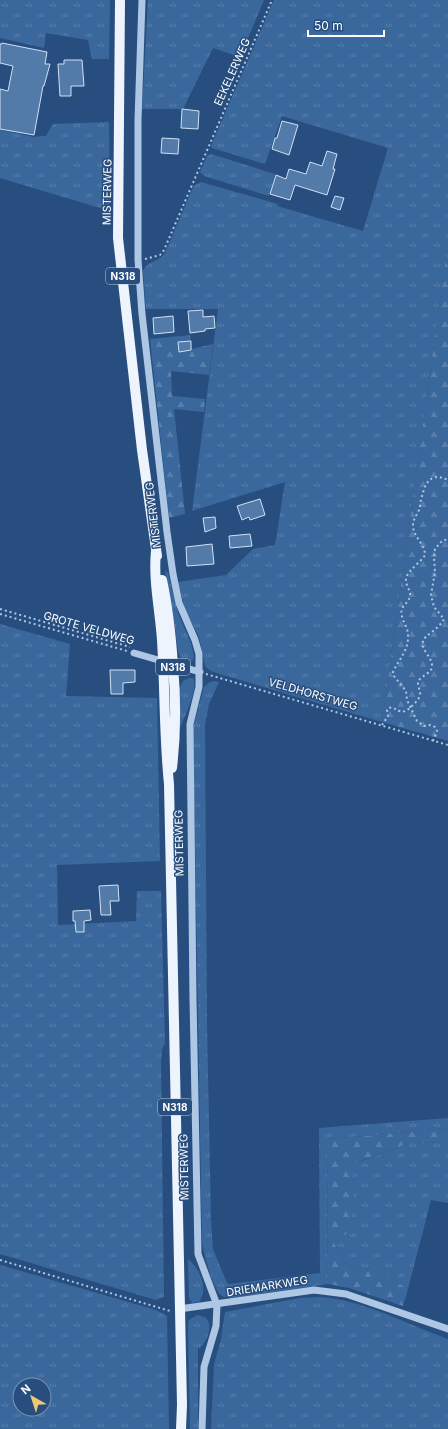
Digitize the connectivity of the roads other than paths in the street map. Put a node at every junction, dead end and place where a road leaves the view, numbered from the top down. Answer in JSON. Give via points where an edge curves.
{"nodes":[{"id":1,"x":120,"y":0,"type":"edge"},
{"id":2,"x":142,"y":0,"type":"edge"},
{"id":3,"x":134,"y":653,"type":"road end"},
{"id":4,"x":168,"y":663,"type":"junction"},
{"id":5,"x":200,"y":672,"type":"junction"},
{"id":6,"x":217,"y":1305,"type":"junction"},
{"id":7,"x":179,"y":1311,"type":"junction"},
{"id":8,"x":448,"y":1329,"type":"edge"},
{"id":9,"x":181,"y":1429,"type":"edge"},
{"id":10,"x":202,"y":1429,"type":"edge"}],
"edges":[{"from":1,"to":4,"type":"main road","name":"MISTERWEG","number":"N318","via":[[118,238]]},
{"from":2,"to":5,"type":"street","name":"MISTERWEG","via":[[138,120],[138,260],[142,314],[173,574],[178,603],[199,654]]},
{"from":3,"to":4,"type":"street","name":"GROTE VELDWEG"},
{"from":4,"to":5,"type":"street"},
{"from":4,"to":7,"type":"main road","name":"MISTERWEG","number":"N318","via":[[166,756],[169,784]]},
{"from":5,"to":6,"type":"street","name":"MISTERWEG","via":[[190,724],[198,1254]]},
{"from":6,"to":7,"type":"street","name":"DRIEMARKWEG"},
{"from":6,"to":8,"type":"street","name":"DRIEMARKWEG","via":[[314,1290],[346,1294]]},
{"from":6,"to":10,"type":"street","name":"MISTERWEG","via":[[216,1326],[204,1367]]},
{"from":7,"to":9,"type":"main road","name":"MISTERWEG","number":"N318"}]}
